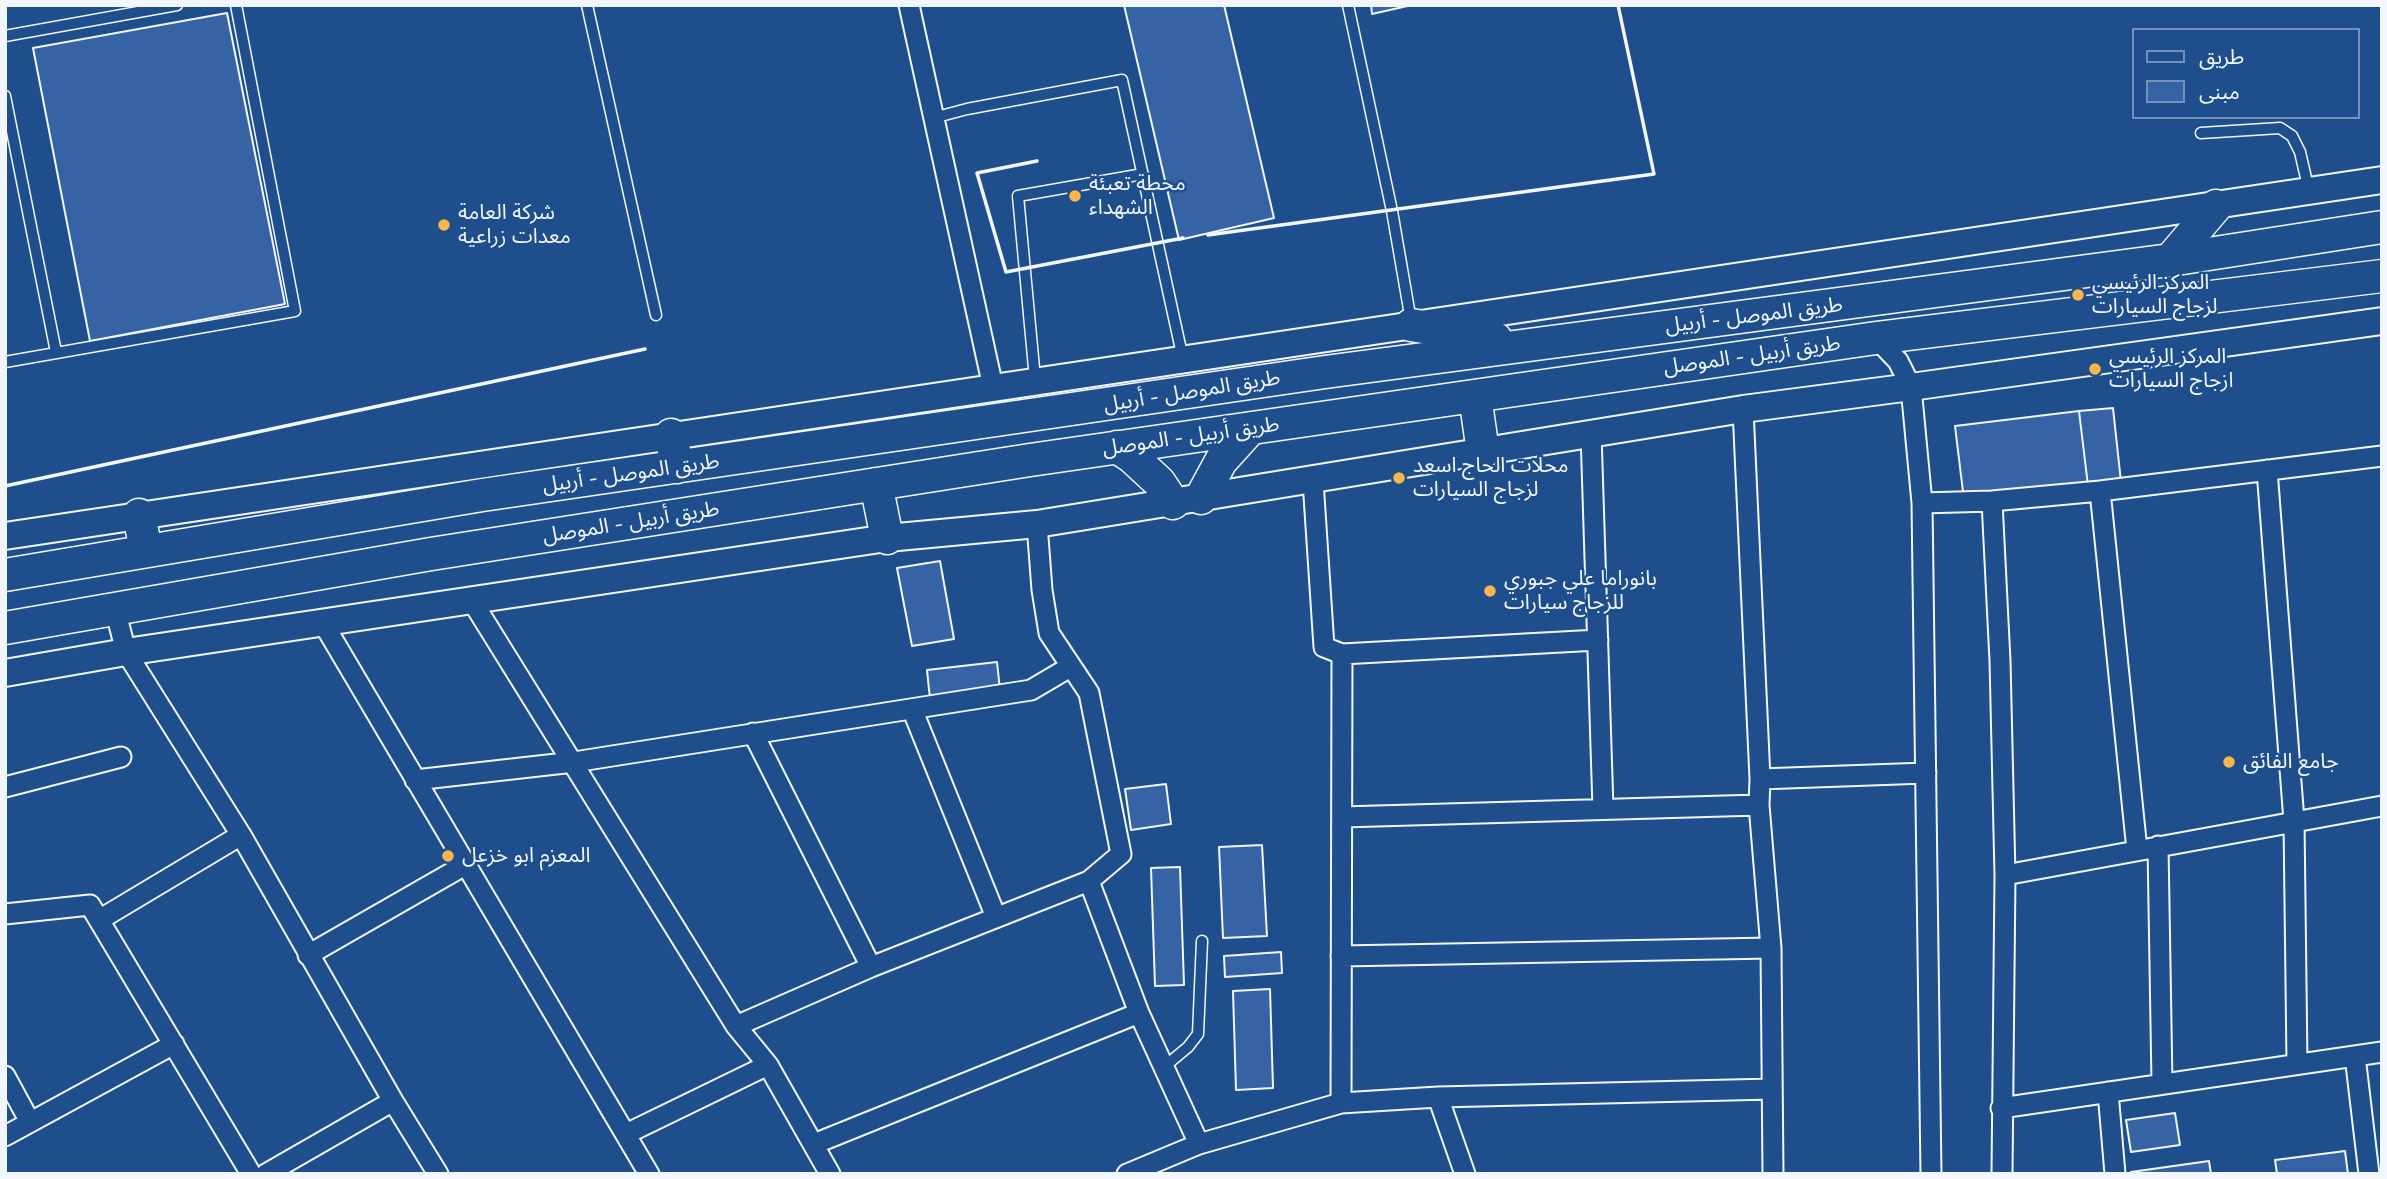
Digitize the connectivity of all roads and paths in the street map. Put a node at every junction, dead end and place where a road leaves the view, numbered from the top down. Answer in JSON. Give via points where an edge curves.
{"nodes":[{"id":1,"x":177,"y":5,"type":"edge"},
{"id":2,"x":236,"y":5,"type":"edge"},
{"id":3,"x":587,"y":5,"type":"edge"},
{"id":4,"x":908,"y":5,"type":"edge"},
{"id":5,"x":1348,"y":5,"type":"edge"},
{"id":6,"x":5,"y":36,"type":"edge"},
{"id":7,"x":5,"y":96,"type":"edge"},
{"id":8,"x":933,"y":118,"type":"junction"},
{"id":9,"x":2201,"y":132,"type":"dead end"},
{"id":10,"x":1143,"y":174,"type":"junction"},
{"id":11,"x":2382,"y":180,"type":"edge"},
{"id":12,"x":2309,"y":191,"type":"junction"},
{"id":13,"x":2216,"y":206,"type":"junction"},
{"id":14,"x":2382,"y":227,"type":"edge"},
{"id":15,"x":2170,"y":260,"type":"junction"},
{"id":16,"x":2382,"y":276,"type":"edge"},
{"id":17,"x":1869,"y":301,"type":"junction"},
{"id":18,"x":656,"y":315,"type":"dead end"},
{"id":19,"x":2382,"y":321,"type":"edge"},
{"id":20,"x":1411,"y":325,"type":"junction"},
{"id":21,"x":1875,"y":338,"type":"junction"},
{"id":22,"x":1528,"y":344,"type":"junction"},
{"id":23,"x":56,"y":352,"type":"junction"},
{"id":24,"x":1183,"y":359,"type":"junction"},
{"id":25,"x":5,"y":362,"type":"edge"},
{"id":26,"x":1035,"y":381,"type":"junction"},
{"id":27,"x":993,"y":387,"type":"junction"},
{"id":28,"x":1910,"y":387,"type":"junction"},
{"id":29,"x":1475,"y":396,"type":"junction"},
{"id":30,"x":1744,"y":409,"type":"junction"},
{"id":31,"x":1250,"y":429,"type":"junction"},
{"id":32,"x":1591,"y":433,"type":"junction"},
{"id":33,"x":671,"y":435,"type":"junction"},
{"id":34,"x":1117,"y":447,"type":"junction"},
{"id":35,"x":1483,"y":452,"type":"junction"},
{"id":36,"x":2382,"y":456,"type":"edge"},
{"id":37,"x":677,"y":467,"type":"junction"},
{"id":38,"x":2267,"y":470,"type":"junction"},
{"id":39,"x":1313,"y":481,"type":"junction"},
{"id":40,"x":876,"y":484,"type":"junction"},
{"id":41,"x":2100,"y":491,"type":"junction"},
{"id":42,"x":1187,"y":501,"type":"junction"},
{"id":43,"x":1992,"y":501,"type":"junction"},
{"id":44,"x":1922,"y":503,"type":"junction"},
{"id":45,"x":139,"y":515,"type":"junction"},
{"id":46,"x":1037,"y":524,"type":"junction"},
{"id":47,"x":5,"y":536,"type":"edge"},
{"id":48,"x":887,"y":538,"type":"junction"},
{"id":49,"x":146,"y":550,"type":"junction"},
{"id":50,"x":5,"y":575,"type":"edge"},
{"id":51,"x":472,"y":601,"type":"junction"},
{"id":52,"x":115,"y":609,"type":"junction"},
{"id":53,"x":323,"y":623,"type":"junction"},
{"id":54,"x":5,"y":628,"type":"edge"},
{"id":55,"x":1598,"y":640,"type":"junction"},
{"id":56,"x":126,"y":652,"type":"junction"},
{"id":57,"x":1342,"y":654,"type":"junction"},
{"id":58,"x":1069,"y":667,"type":"junction"},
{"id":59,"x":5,"y":673,"type":"edge"},
{"id":60,"x":912,"y":709,"type":"junction"},
{"id":61,"x":753,"y":733,"type":"junction"},
{"id":62,"x":121,"y":757,"type":"dead end"},
{"id":63,"x":574,"y":762,"type":"junction"},
{"id":64,"x":1926,"y":773,"type":"junction"},
{"id":65,"x":1760,"y":779,"type":"junction"},
{"id":66,"x":415,"y":780,"type":"junction"},
{"id":67,"x":5,"y":787,"type":"edge"},
{"id":68,"x":1759,"y":804,"type":"junction"},
{"id":69,"x":2382,"y":806,"type":"edge"},
{"id":70,"x":1603,"y":809,"type":"junction"},
{"id":71,"x":1342,"y":817,"type":"junction"},
{"id":72,"x":2294,"y":821,"type":"junction"},
{"id":73,"x":241,"y":835,"type":"junction"},
{"id":74,"x":2158,"y":846,"type":"junction"},
{"id":75,"x":2137,"y":850,"type":"junction"},
{"id":76,"x":465,"y":865,"type":"junction"},
{"id":77,"x":2005,"y":875,"type":"junction"},
{"id":78,"x":1089,"y":881,"type":"junction"},
{"id":79,"x":5,"y":914,"type":"edge"},
{"id":80,"x":996,"y":917,"type":"junction"},
{"id":81,"x":99,"y":920,"type":"junction"},
{"id":82,"x":1202,"y":941,"type":"dead end"},
{"id":83,"x":1771,"y":948,"type":"junction"},
{"id":84,"x":308,"y":955,"type":"junction"},
{"id":85,"x":1342,"y":956,"type":"junction"},
{"id":86,"x":871,"y":967,"type":"junction"},
{"id":87,"x":1139,"y":1013,"type":"junction"},
{"id":88,"x":736,"y":1026,"type":"junction"},
{"id":89,"x":174,"y":1044,"type":"junction"},
{"id":90,"x":2382,"y":1052,"type":"edge"},
{"id":91,"x":2355,"y":1056,"type":"junction"},
{"id":92,"x":2297,"y":1064,"type":"junction"},
{"id":93,"x":768,"y":1065,"type":"junction"},
{"id":94,"x":1164,"y":1068,"type":"junction"},
{"id":95,"x":5,"y":1076,"type":"edge"},
{"id":96,"x":2162,"y":1084,"type":"junction"},
{"id":97,"x":1772,"y":1089,"type":"junction"},
{"id":98,"x":2108,"y":1092,"type":"junction"},
{"id":99,"x":1438,"y":1097,"type":"junction"},
{"id":100,"x":393,"y":1101,"type":"junction"},
{"id":101,"x":1341,"y":1103,"type":"junction"},
{"id":102,"x":2001,"y":1108,"type":"junction"},
{"id":103,"x":30,"y":1122,"type":"junction"},
{"id":104,"x":626,"y":1134,"type":"junction"},
{"id":105,"x":5,"y":1136,"type":"edge"},
{"id":106,"x":814,"y":1144,"type":"junction"},
{"id":107,"x":1199,"y":1144,"type":"junction"},
{"id":108,"x":251,"y":1174,"type":"edge"},
{"id":109,"x":266,"y":1174,"type":"edge"},
{"id":110,"x":438,"y":1174,"type":"edge"},
{"id":111,"x":649,"y":1174,"type":"edge"},
{"id":112,"x":830,"y":1174,"type":"edge"},
{"id":113,"x":1127,"y":1174,"type":"edge"},
{"id":114,"x":1465,"y":1174,"type":"edge"},
{"id":115,"x":1773,"y":1174,"type":"edge"},
{"id":116,"x":1931,"y":1174,"type":"edge"},
{"id":117,"x":2002,"y":1174,"type":"edge"},
{"id":118,"x":2115,"y":1174,"type":"edge"},
{"id":119,"x":2368,"y":1174,"type":"edge"}],
"edges":[{"from":1,"to":6,"type":"lane"},
{"from":2,"to":23,"type":"lane","via":[[295,311]]},
{"from":3,"to":18,"type":"lane"},
{"from":4,"to":8,"type":"street"},
{"from":5,"to":20,"type":"lane"},
{"from":7,"to":23,"type":"lane"},
{"from":8,"to":10,"type":"lane","via":[[1122,80]]},
{"from":8,"to":27,"type":"street"},
{"from":9,"to":12,"type":"lane","via":[[2280,128],[2292,136],[2300,152]]},
{"from":10,"to":24,"type":"lane"},
{"from":10,"to":26,"type":"lane","via":[[1018,196]]},
{"from":11,"to":12,"type":"main road"},
{"from":12,"to":13,"type":"main road"},
{"from":13,"to":15,"type":"highway"},
{"from":13,"to":20,"type":"main road"},
{"from":14,"to":15,"type":"highway","name":"طريق الموصل - أربيل"},
{"from":15,"to":17,"type":"highway","name":"طريق الموصل - أربيل"},
{"from":16,"to":21,"type":"highway","name":"طريق أربيل - الموصل"},
{"from":17,"to":21,"type":"highway"},
{"from":17,"to":22,"type":"highway","name":"طريق الموصل - أربيل"},
{"from":19,"to":28,"type":"main road"},
{"from":20,"to":22,"type":"highway"},
{"from":20,"to":24,"type":"main road"},
{"from":21,"to":28,"type":"street","via":[[1898,360]]},
{"from":21,"to":29,"type":"highway","name":"طريق أربيل - الموصل"},
{"from":22,"to":37,"type":"highway","name":"طريق الموصل - أربيل"},
{"from":23,"to":25,"type":"lane"},
{"from":24,"to":26,"type":"main road"},
{"from":26,"to":27,"type":"main road"},
{"from":27,"to":33,"type":"main road"},
{"from":28,"to":30,"type":"main road"},
{"from":28,"to":44,"type":"street"},
{"from":29,"to":31,"type":"highway","name":"طريق أربيل - الموصل"},
{"from":29,"to":35,"type":"highway"},
{"from":30,"to":32,"type":"main road"},
{"from":30,"to":65,"type":"street"},
{"from":31,"to":34,"type":"highway","name":"طريق أربيل - الموصل"},
{"from":31,"to":42,"type":"highway"},
{"from":32,"to":35,"type":"main road"},
{"from":32,"to":55,"type":"street"},
{"from":33,"to":37,"type":"highway"},
{"from":33,"to":45,"type":"main road"},
{"from":34,"to":40,"type":"highway","name":"طريق أربيل - الموصل"},
{"from":34,"to":42,"type":"highway"},
{"from":35,"to":39,"type":"main road"},
{"from":36,"to":38,"type":"street"},
{"from":37,"to":49,"type":"highway","name":"طريق الموصل - أربيل"},
{"from":38,"to":41,"type":"street"},
{"from":38,"to":72,"type":"street"},
{"from":39,"to":42,"type":"main road"},
{"from":39,"to":57,"type":"street","via":[[1324,647]]},
{"from":40,"to":48,"type":"highway"},
{"from":40,"to":52,"type":"highway","name":"طريق أربيل - الموصل"},
{"from":41,"to":43,"type":"street"},
{"from":41,"to":75,"type":"street"},
{"from":42,"to":46,"type":"main road"},
{"from":43,"to":44,"type":"street"},
{"from":43,"to":77,"type":"street"},
{"from":44,"to":64,"type":"street"},
{"from":45,"to":47,"type":"main road"},
{"from":45,"to":49,"type":"highway"},
{"from":46,"to":48,"type":"main road"},
{"from":46,"to":58,"type":"street","via":[[1049,633]]},
{"from":48,"to":51,"type":"main road"},
{"from":49,"to":50,"type":"highway","name":"طريق الموصل - أربيل"},
{"from":51,"to":53,"type":"main road"},
{"from":51,"to":63,"type":"street"},
{"from":52,"to":54,"type":"highway","name":"طريق أربيل - الموصل"},
{"from":52,"to":56,"type":"street"},
{"from":53,"to":56,"type":"main road"},
{"from":53,"to":66,"type":"street"},
{"from":55,"to":57,"type":"street"},
{"from":55,"to":70,"type":"street"},
{"from":56,"to":59,"type":"main road"},
{"from":56,"to":73,"type":"street"},
{"from":57,"to":71,"type":"street"},
{"from":58,"to":60,"type":"street","via":[[1031,691]]},
{"from":58,"to":78,"type":"street","via":[[1088,693],[1121,854]]},
{"from":60,"to":61,"type":"street"},
{"from":60,"to":80,"type":"street"},
{"from":61,"to":63,"type":"street"},
{"from":61,"to":86,"type":"street"},
{"from":62,"to":67,"type":"street"},
{"from":63,"to":66,"type":"street"},
{"from":63,"to":88,"type":"street"},
{"from":64,"to":65,"type":"street"},
{"from":64,"to":116,"type":"street"},
{"from":65,"to":68,"type":"street"},
{"from":66,"to":76,"type":"street"},
{"from":68,"to":70,"type":"street"},
{"from":68,"to":83,"type":"street"},
{"from":69,"to":72,"type":"street"},
{"from":70,"to":71,"type":"street"},
{"from":71,"to":85,"type":"street"},
{"from":72,"to":74,"type":"street"},
{"from":72,"to":92,"type":"street"},
{"from":73,"to":81,"type":"street"},
{"from":73,"to":84,"type":"street"},
{"from":74,"to":75,"type":"street"},
{"from":74,"to":96,"type":"street"},
{"from":75,"to":77,"type":"street"},
{"from":76,"to":84,"type":"street"},
{"from":76,"to":104,"type":"street"},
{"from":77,"to":102,"type":"street"},
{"from":78,"to":80,"type":"street"},
{"from":78,"to":87,"type":"street"},
{"from":79,"to":81,"type":"street","via":[[90,905]]},
{"from":80,"to":86,"type":"street"},
{"from":81,"to":89,"type":"street"},
{"from":82,"to":94,"type":"lane","via":[[1198,1034]]},
{"from":83,"to":85,"type":"street"},
{"from":83,"to":97,"type":"street"},
{"from":84,"to":100,"type":"street"},
{"from":85,"to":101,"type":"street"},
{"from":86,"to":88,"type":"street"},
{"from":87,"to":94,"type":"street"},
{"from":87,"to":106,"type":"street"},
{"from":88,"to":93,"type":"street"},
{"from":89,"to":103,"type":"street"},
{"from":89,"to":108,"type":"street"},
{"from":90,"to":91,"type":"street"},
{"from":91,"to":92,"type":"street"},
{"from":91,"to":119,"type":"street"},
{"from":92,"to":96,"type":"street"},
{"from":93,"to":104,"type":"street"},
{"from":93,"to":106,"type":"street"},
{"from":94,"to":107,"type":"street"},
{"from":95,"to":103,"type":"street"},
{"from":96,"to":98,"type":"street"},
{"from":97,"to":99,"type":"street"},
{"from":97,"to":115,"type":"street"},
{"from":98,"to":102,"type":"street"},
{"from":98,"to":118,"type":"street"},
{"from":99,"to":101,"type":"street"},
{"from":99,"to":114,"type":"street"},
{"from":100,"to":109,"type":"street"},
{"from":100,"to":110,"type":"street"},
{"from":101,"to":107,"type":"street"},
{"from":102,"to":117,"type":"street"},
{"from":103,"to":105,"type":"street"},
{"from":104,"to":111,"type":"street"},
{"from":106,"to":112,"type":"street"},
{"from":107,"to":113,"type":"street"}]}
